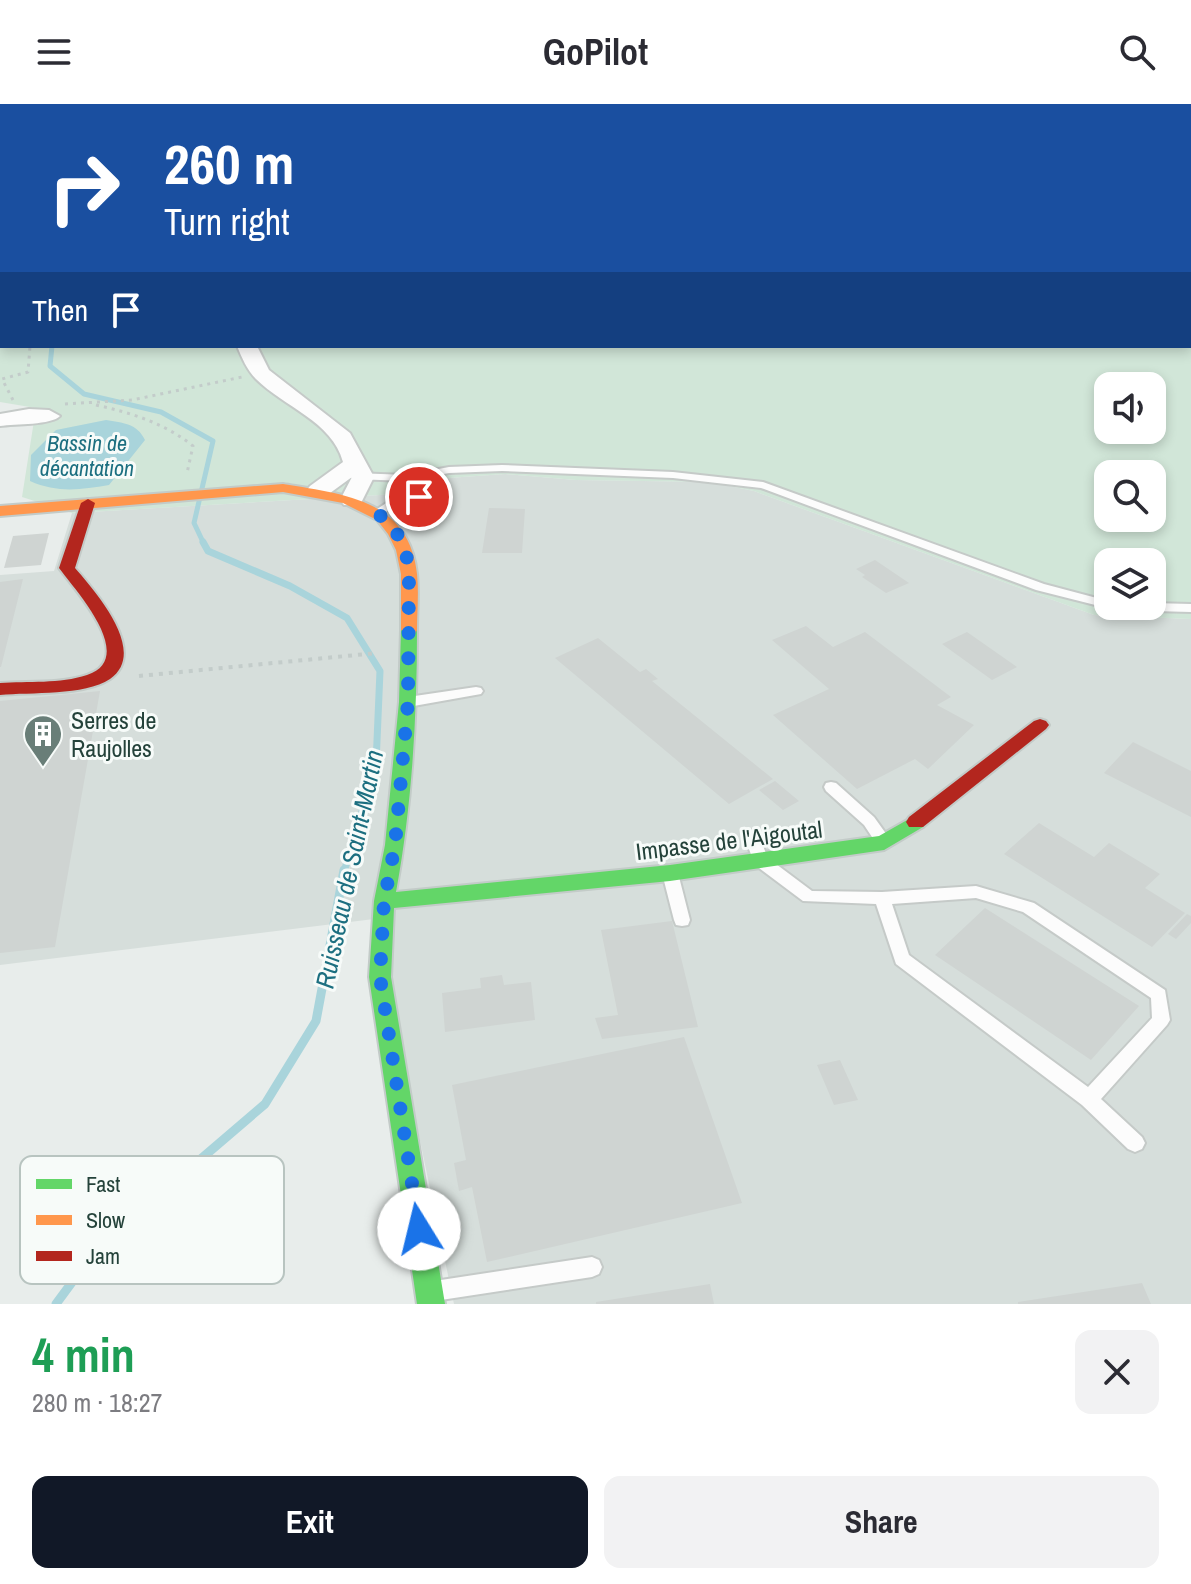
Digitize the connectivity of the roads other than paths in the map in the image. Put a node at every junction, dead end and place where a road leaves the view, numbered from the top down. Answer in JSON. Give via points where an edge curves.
{"nodes":[{"id":1,"x":248,"y":348,"type":"edge"},
{"id":2,"x":49,"y":416,"type":"dead end"},
{"id":3,"x":0,"y":420,"type":"edge"},
{"id":4,"x":353,"y":472,"type":"junction"},
{"id":5,"x":318,"y":491,"type":"junction"},
{"id":6,"x":419,"y":497,"type":"dead end"},
{"id":7,"x":352,"y":500,"type":"junction"},
{"id":8,"x":88,"y":503,"type":"junction"},
{"id":9,"x":0,"y":511,"type":"edge"},
{"id":10,"x":377,"y":513,"type":"junction"},
{"id":11,"x":1094,"y":601,"type":"edge"},
{"id":12,"x":1166,"y":607,"type":"edge"},
{"id":13,"x":1191,"y":608,"type":"edge"},
{"id":14,"x":0,"y":689,"type":"edge"},
{"id":15,"x":476,"y":691,"type":"dead end"},
{"id":16,"x":408,"y":702,"type":"junction"},
{"id":17,"x":1040,"y":725,"type":"dead end"},
{"id":18,"x":831,"y":787,"type":"dead end"},
{"id":19,"x":752,"y":836,"type":"dead end"},
{"id":20,"x":884,"y":843,"type":"junction"},
{"id":21,"x":761,"y":861,"type":"junction"},
{"id":22,"x":670,"y":873,"type":"junction"},
{"id":23,"x":882,"y":898,"type":"junction"},
{"id":24,"x":384,"y":901,"type":"junction"},
{"id":25,"x":682,"y":920,"type":"dead end"},
{"id":26,"x":1089,"y":1099,"type":"junction"},
{"id":27,"x":1135,"y":1143,"type":"dead end"},
{"id":28,"x":592,"y":1267,"type":"dead end"},
{"id":29,"x":430,"y":1298,"type":"edge"}],
"edges":[{"from":1,"to":4,"type":"street","via":[[260,373],[328,423],[354,454]]},
{"from":2,"to":3,"type":"street"},
{"from":4,"to":5,"type":"street"},
{"from":4,"to":7,"type":"street"},
{"from":4,"to":11,"type":"lane","via":[[407,478],[502,468],[688,476],[763,485],[1040,587]]},
{"from":5,"to":7,"type":"street"},
{"from":5,"to":8,"type":"street","via":[[229,490]]},
{"from":6,"to":10,"type":"lane","via":[[398,500]]},
{"from":7,"to":10,"type":"street"},
{"from":8,"to":9,"type":"street"},
{"from":8,"to":14,"type":"street","via":[[67,568],[95,602],[117,647],[116,663],[106,674],[83,680]]},
{"from":10,"to":16,"type":"street","via":[[398,532],[407,557]]},
{"from":12,"to":13,"type":"lane"},
{"from":15,"to":16,"type":"lane"},
{"from":16,"to":24,"type":"street","via":[[395,845]]},
{"from":17,"to":20,"type":"street","name":"Impasse de l'Aigoutal"},
{"from":18,"to":20,"type":"lane","via":[[869,821]]},
{"from":19,"to":21,"type":"lane"},
{"from":20,"to":21,"type":"street","name":"Impasse de l'Aigoutal"},
{"from":21,"to":22,"type":"street","name":"Impasse de l'Aigoutal"},
{"from":21,"to":23,"type":"lane","via":[[809,897]]},
{"from":22,"to":24,"type":"street","name":"Impasse de l'Aigoutal"},
{"from":22,"to":25,"type":"lane"},
{"from":23,"to":26,"type":"lane","via":[[902,959]]},
{"from":23,"to":26,"type":"lane","via":[[976,892],[1028,907],[1159,995],[1161,1020]]},
{"from":24,"to":29,"type":"street","via":[[380,977]]},
{"from":26,"to":27,"type":"lane"},
{"from":28,"to":29,"type":"lane"}]}
